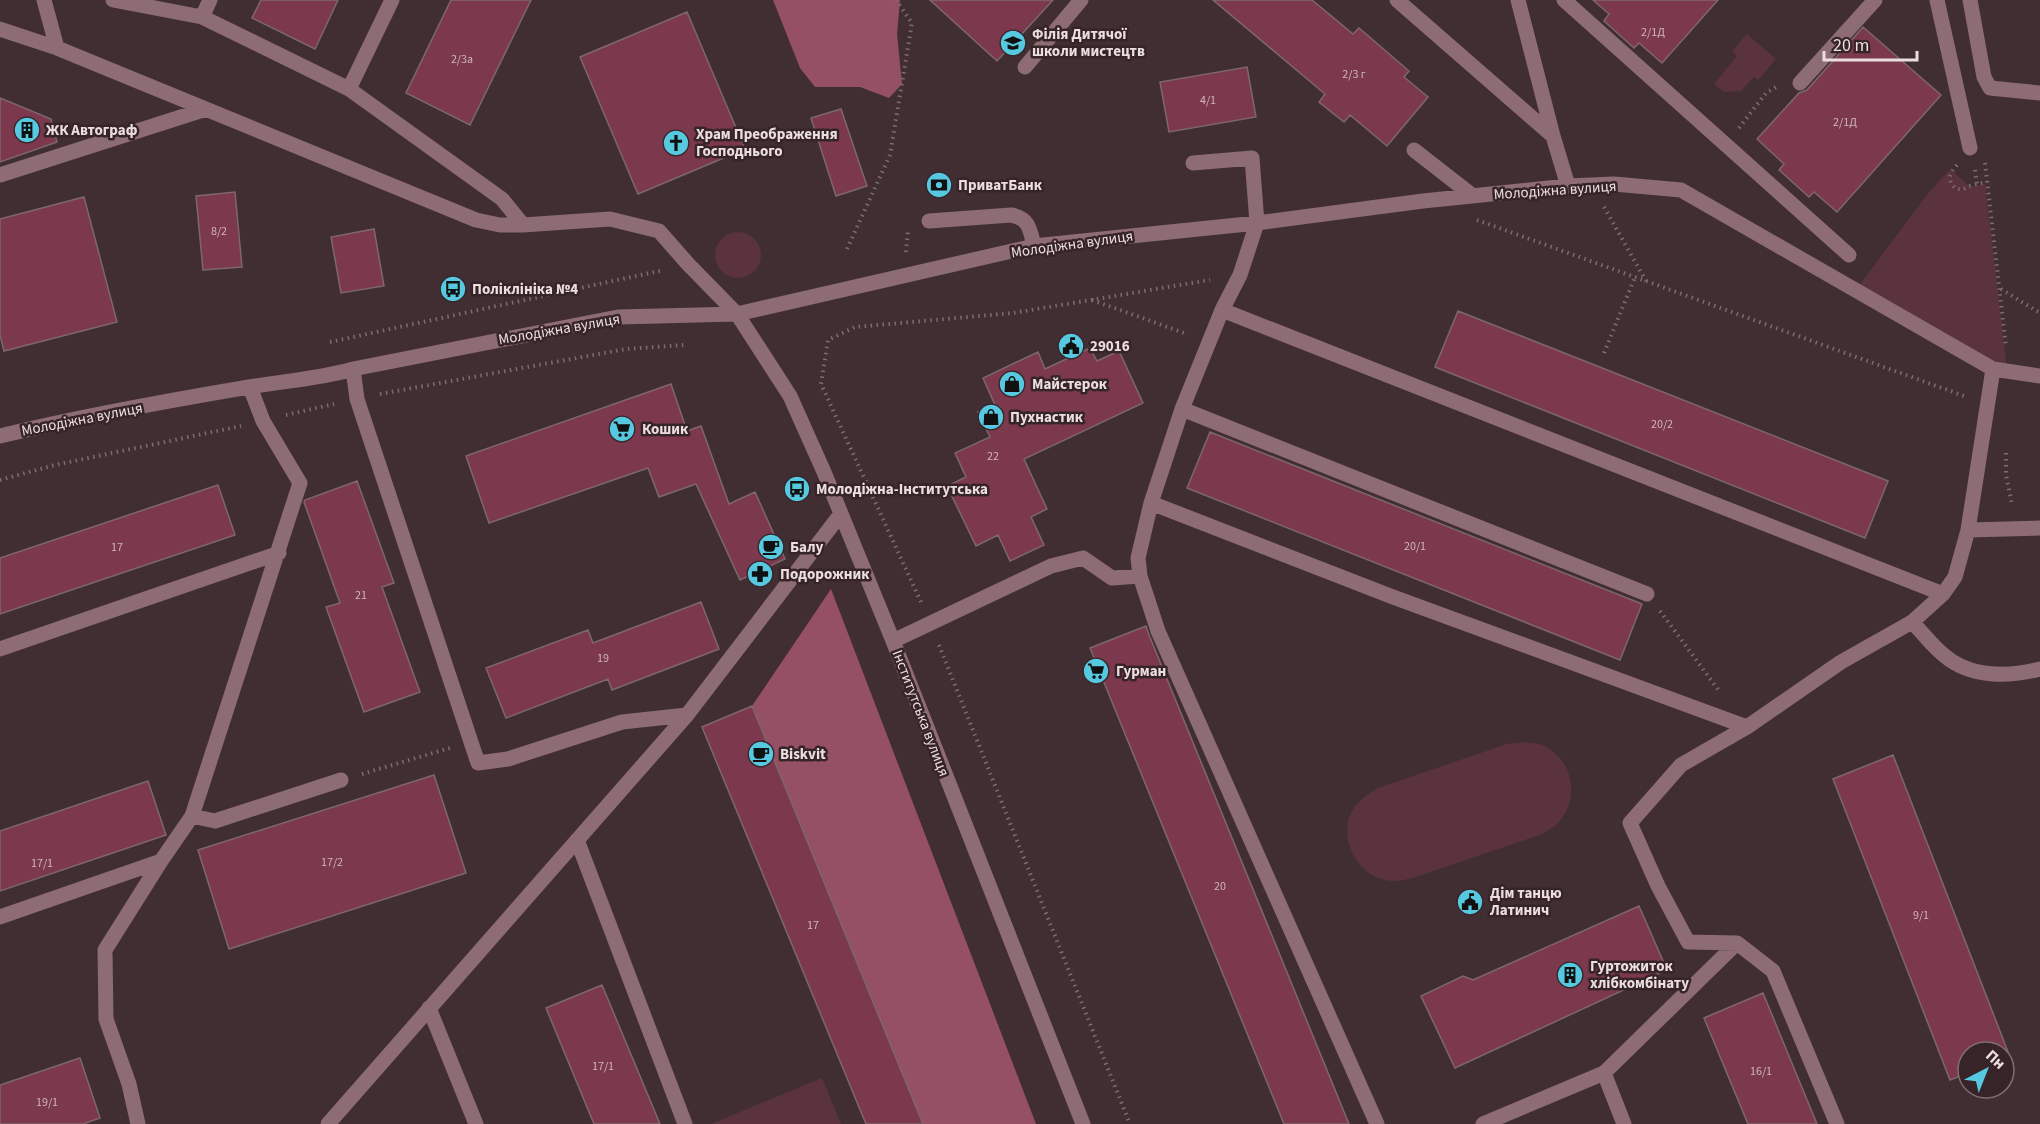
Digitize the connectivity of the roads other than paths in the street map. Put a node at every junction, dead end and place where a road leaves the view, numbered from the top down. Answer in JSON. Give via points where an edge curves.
{"nodes":[{"id":1,"x":44,"y":0,"type":"edge"},
{"id":2,"x":113,"y":0,"type":"edge"},
{"id":3,"x":210,"y":0,"type":"edge"},
{"id":4,"x":392,"y":0,"type":"edge"},
{"id":5,"x":1081,"y":0,"type":"edge"},
{"id":6,"x":1397,"y":0,"type":"edge"},
{"id":7,"x":1518,"y":0,"type":"edge"},
{"id":8,"x":1526,"y":0,"type":"edge"},
{"id":9,"x":1564,"y":0,"type":"edge"},
{"id":10,"x":1875,"y":0,"type":"edge"},
{"id":11,"x":1937,"y":0,"type":"edge"},
{"id":12,"x":1970,"y":0,"type":"edge"},
{"id":13,"x":201,"y":17,"type":"junction"},
{"id":14,"x":1522,"y":21,"type":"junction"},
{"id":15,"x":0,"y":29,"type":"edge"},
{"id":16,"x":57,"y":48,"type":"junction"},
{"id":17,"x":1024,"y":67,"type":"dead end"},
{"id":18,"x":1800,"y":83,"type":"dead end"},
{"id":19,"x":349,"y":89,"type":"junction"},
{"id":20,"x":2040,"y":93,"type":"edge"},
{"id":21,"x":206,"y":109,"type":"junction"},
{"id":22,"x":1553,"y":136,"type":"junction"},
{"id":23,"x":1970,"y":148,"type":"dead end"},
{"id":24,"x":1414,"y":150,"type":"dead end"},
{"id":25,"x":1194,"y":163,"type":"dead end"},
{"id":26,"x":0,"y":175,"type":"edge"},
{"id":27,"x":1568,"y":186,"type":"junction"},
{"id":28,"x":1473,"y":196,"type":"junction"},
{"id":29,"x":929,"y":221,"type":"dead end"},
{"id":30,"x":1257,"y":223,"type":"junction"},
{"id":31,"x":523,"y":225,"type":"junction"},
{"id":32,"x":1034,"y":246,"type":"junction"},
{"id":33,"x":1849,"y":255,"type":"dead end"},
{"id":34,"x":1222,"y":310,"type":"junction"},
{"id":35,"x":737,"y":314,"type":"junction"},
{"id":36,"x":353,"y":369,"type":"junction"},
{"id":37,"x":2001,"y":370,"type":"junction"},
{"id":38,"x":2040,"y":376,"type":"edge"},
{"id":39,"x":250,"y":387,"type":"junction"},
{"id":40,"x":1182,"y":409,"type":"junction"},
{"id":41,"x":0,"y":436,"type":"edge"},
{"id":42,"x":1151,"y":503,"type":"junction"},
{"id":43,"x":840,"y":515,"type":"junction"},
{"id":44,"x":2040,"y":528,"type":"edge"},
{"id":45,"x":1968,"y":530,"type":"junction"},
{"id":46,"x":279,"y":553,"type":"junction"},
{"id":47,"x":1140,"y":576,"type":"junction"},
{"id":48,"x":1647,"y":594,"type":"road end"},
{"id":49,"x":1943,"y":594,"type":"junction"},
{"id":50,"x":1912,"y":622,"type":"junction"},
{"id":51,"x":893,"y":641,"type":"junction"},
{"id":52,"x":0,"y":649,"type":"edge"},
{"id":53,"x":2040,"y":669,"type":"edge"},
{"id":54,"x":687,"y":715,"type":"junction"},
{"id":55,"x":1747,"y":727,"type":"junction"},
{"id":56,"x":341,"y":780,"type":"road end"},
{"id":57,"x":192,"y":816,"type":"junction"},
{"id":58,"x":577,"y":840,"type":"junction"},
{"id":59,"x":161,"y":861,"type":"junction"},
{"id":60,"x":0,"y":917,"type":"edge"},
{"id":61,"x":1737,"y":943,"type":"junction"},
{"id":62,"x":429,"y":1008,"type":"junction"},
{"id":63,"x":1604,"y":1073,"type":"junction"},
{"id":64,"x":138,"y":1124,"type":"edge"},
{"id":65,"x":328,"y":1124,"type":"edge"},
{"id":66,"x":476,"y":1124,"type":"edge"},
{"id":67,"x":685,"y":1124,"type":"edge"},
{"id":68,"x":1083,"y":1124,"type":"edge"},
{"id":69,"x":1377,"y":1124,"type":"edge"},
{"id":70,"x":1483,"y":1124,"type":"edge"},
{"id":71,"x":1624,"y":1124,"type":"edge"},
{"id":72,"x":1837,"y":1124,"type":"edge"}],
"edges":[{"from":1,"to":16,"type":"street"},
{"from":2,"to":13,"type":"street"},
{"from":3,"to":13,"type":"street"},
{"from":4,"to":19,"type":"street"},
{"from":5,"to":17,"type":"street"},
{"from":6,"to":22,"type":"street"},
{"from":7,"to":14,"type":"street"},
{"from":8,"to":14,"type":"street"},
{"from":9,"to":33,"type":"street"},
{"from":10,"to":18,"type":"street"},
{"from":11,"to":23,"type":"street"},
{"from":12,"to":20,"type":"street","via":[[1984,77],[1990,88]]},
{"from":13,"to":19,"type":"street"},
{"from":14,"to":22,"type":"street"},
{"from":15,"to":16,"type":"street","name":"Інститутська вулиця"},
{"from":16,"to":21,"type":"street","name":"Інститутська вулиця"},
{"from":19,"to":31,"type":"street","via":[[502,199]]},
{"from":21,"to":26,"type":"street"},
{"from":21,"to":31,"type":"street","name":"Інститутська вулиця","via":[[476,220]]},
{"from":22,"to":27,"type":"street"},
{"from":24,"to":28,"type":"street"},
{"from":25,"to":30,"type":"street","via":[[1252,158]]},
{"from":27,"to":28,"type":"street","name":"Молодіжна вулиця"},
{"from":27,"to":37,"type":"street","name":"Молодіжна вулиця","via":[[1614,184],[1681,190]]},
{"from":28,"to":30,"type":"street","name":"Молодіжна вулиця"},
{"from":29,"to":32,"type":"street","via":[[1019,216],[1026,220]]},
{"from":30,"to":32,"type":"street","name":"Молодіжна вулиця"},
{"from":30,"to":34,"type":"street","via":[[1240,275]]},
{"from":31,"to":35,"type":"street","name":"Інститутська вулиця","via":[[610,219],[659,231]]},
{"from":32,"to":35,"type":"street","name":"Молодіжна вулиця"},
{"from":34,"to":40,"type":"street"},
{"from":34,"to":49,"type":"street"},
{"from":35,"to":36,"type":"street","name":"Молодіжна вулиця","via":[[618,317]]},
{"from":35,"to":43,"type":"street","name":"Інститутська вулиця","via":[[790,396]]},
{"from":36,"to":39,"type":"street","name":"Молодіжна вулиця"},
{"from":36,"to":54,"type":"street","via":[[357,399],[478,763],[508,759],[622,722]]},
{"from":37,"to":38,"type":"street","name":"Молодіжна вулиця"},
{"from":37,"to":45,"type":"street","via":[[1988,405]]},
{"from":39,"to":41,"type":"street","name":"Молодіжна вулиця"},
{"from":39,"to":46,"type":"street","via":[[263,421],[300,483]]},
{"from":40,"to":42,"type":"street"},
{"from":40,"to":48,"type":"street"},
{"from":42,"to":47,"type":"street","via":[[1138,558]]},
{"from":42,"to":55,"type":"street"},
{"from":43,"to":51,"type":"street","name":"Інститутська вулиця"},
{"from":43,"to":54,"type":"street"},
{"from":44,"to":45,"type":"street"},
{"from":45,"to":49,"type":"street","via":[[1956,577]]},
{"from":46,"to":52,"type":"street"},
{"from":46,"to":57,"type":"street"},
{"from":47,"to":51,"type":"street","via":[[1112,579],[1083,558],[1051,566]]},
{"from":47,"to":69,"type":"street","via":[[1158,631]]},
{"from":49,"to":50,"type":"street"},
{"from":50,"to":53,"type":"street","via":[[1945,657],[1967,669],[1985,674],[2020,674]]},
{"from":50,"to":55,"type":"street","via":[[1841,662]]},
{"from":51,"to":68,"type":"street","name":"Інститутська вулиця"},
{"from":54,"to":58,"type":"street"},
{"from":55,"to":61,"type":"street","via":[[1681,765],[1630,823],[1688,942]]},
{"from":56,"to":57,"type":"street","via":[[215,821]]},
{"from":57,"to":59,"type":"street"},
{"from":58,"to":62,"type":"street"},
{"from":58,"to":67,"type":"street"},
{"from":59,"to":60,"type":"street"},
{"from":59,"to":64,"type":"street","via":[[105,951],[106,1019],[129,1084]]},
{"from":61,"to":63,"type":"street"},
{"from":61,"to":72,"type":"street","via":[[1773,971]]},
{"from":62,"to":65,"type":"street"},
{"from":62,"to":66,"type":"street"},
{"from":63,"to":70,"type":"street"},
{"from":63,"to":71,"type":"street"}]}
